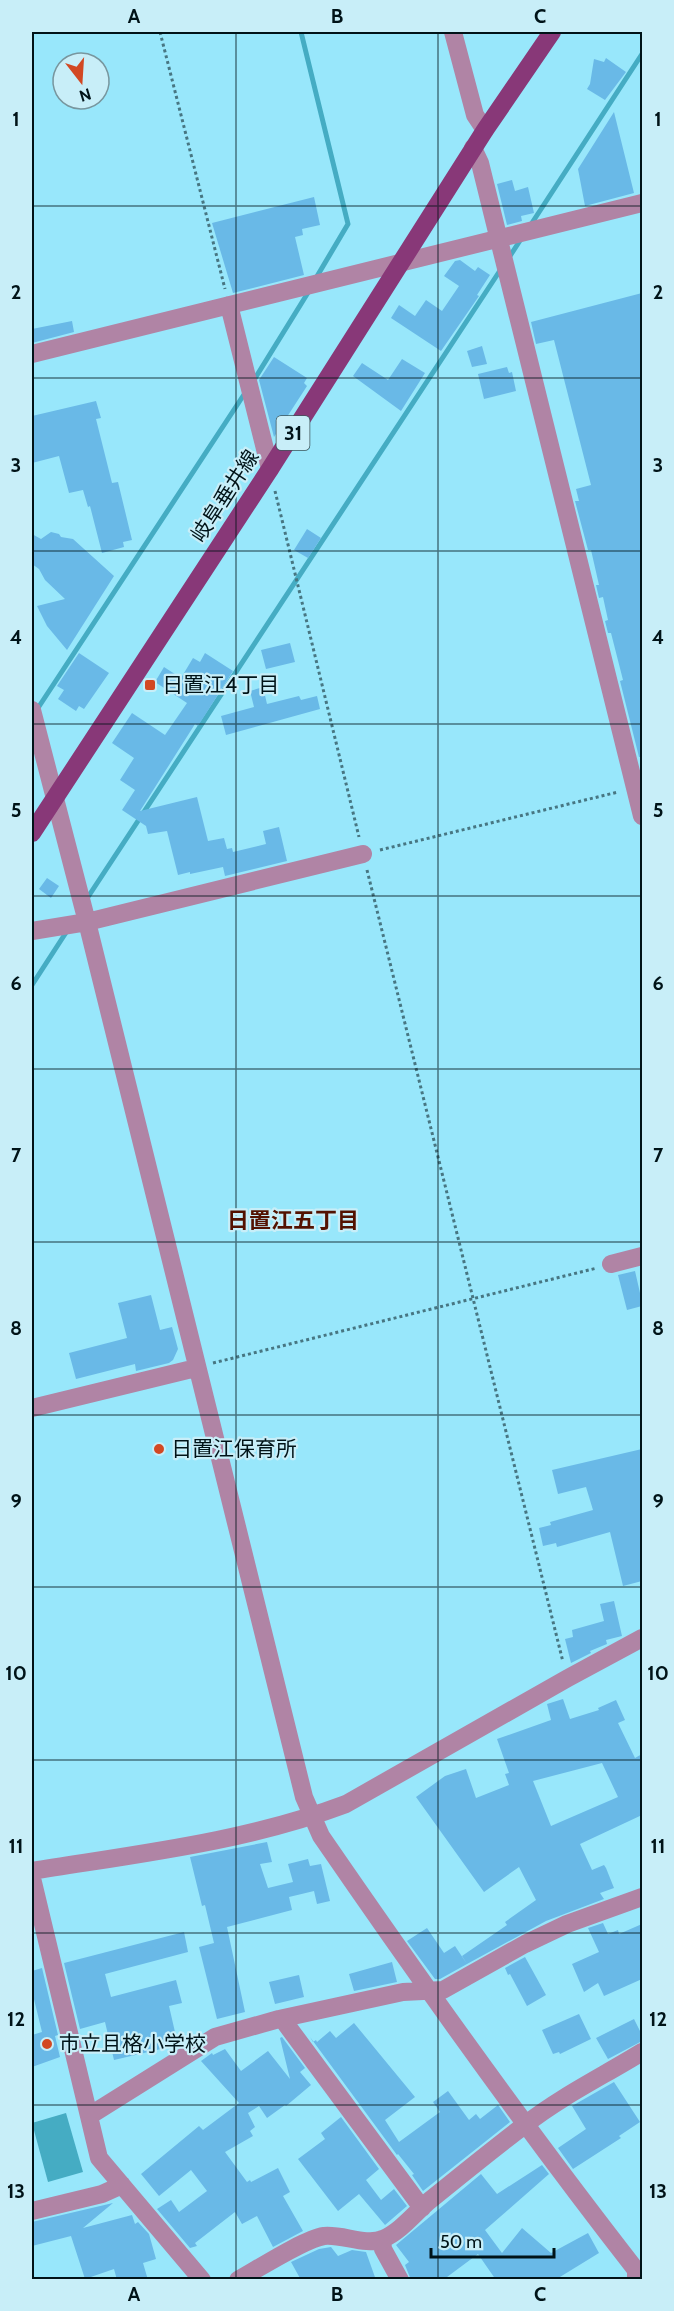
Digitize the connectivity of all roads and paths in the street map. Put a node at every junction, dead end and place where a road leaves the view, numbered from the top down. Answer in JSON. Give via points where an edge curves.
{"nodes":[{"id":1,"x":160,"y":32,"type":"edge"},
{"id":2,"x":453,"y":32,"type":"edge"},
{"id":3,"x":552,"y":32,"type":"edge"},
{"id":4,"x":485,"y":129,"type":"junction"},
{"id":5,"x":473,"y":148,"type":"junction"},
{"id":6,"x":642,"y":203,"type":"edge"},
{"id":7,"x":499,"y":240,"type":"junction"},
{"id":8,"x":401,"y":263,"type":"junction"},
{"id":9,"x":229,"y":305,"type":"junction"},
{"id":10,"x":32,"y":354,"type":"edge"},
{"id":11,"x":270,"y":469,"type":"junction"},
{"id":12,"x":32,"y":710,"type":"edge"},
{"id":13,"x":639,"y":787,"type":"edge"},
{"id":14,"x":54,"y":800,"type":"junction"},
{"id":15,"x":642,"y":816,"type":"edge"},
{"id":16,"x":32,"y":833,"type":"edge"},
{"id":17,"x":363,"y":854,"type":"junction"},
{"id":18,"x":87,"y":922,"type":"junction"},
{"id":19,"x":32,"y":931,"type":"edge"},
{"id":20,"x":642,"y":1256,"type":"edge"},
{"id":21,"x":610,"y":1264,"type":"joint"},
{"id":22,"x":474,"y":1299,"type":"junction"},
{"id":23,"x":196,"y":1368,"type":"junction"},
{"id":24,"x":32,"y":1408,"type":"edge"},
{"id":25,"x":640,"y":1645,"type":"edge"},
{"id":26,"x":568,"y":1678,"type":"junction"},
{"id":27,"x":312,"y":1817,"type":"junction"},
{"id":28,"x":32,"y":1871,"type":"edge"},
{"id":29,"x":32,"y":1878,"type":"edge"},
{"id":30,"x":642,"y":1898,"type":"edge"},
{"id":31,"x":426,"y":1989,"type":"junction"},
{"id":32,"x":283,"y":2020,"type":"junction"},
{"id":33,"x":642,"y":2052,"type":"edge"},
{"id":34,"x":89,"y":2116,"type":"junction"},
{"id":35,"x":526,"y":2124,"type":"junction"},
{"id":36,"x":122,"y":2185,"type":"junction"},
{"id":37,"x":422,"y":2208,"type":"junction"},
{"id":38,"x":32,"y":2211,"type":"edge"},
{"id":39,"x":381,"y":2239,"type":"junction"},
{"id":40,"x":202,"y":2280,"type":"edge"},
{"id":41,"x":238,"y":2280,"type":"edge"},
{"id":42,"x":400,"y":2280,"type":"edge"},
{"id":43,"x":636,"y":2280,"type":"edge"}],
"edges":[{"from":1,"to":9,"type":"path"},
{"from":2,"to":4,"type":"street","via":[[475,115]]},
{"from":3,"to":4,"type":"main road","name":"岐阜垂井線","number":"31"},
{"from":4,"to":5,"type":"main road","name":"岐阜垂井線","number":"31"},
{"from":5,"to":7,"type":"street"},
{"from":5,"to":8,"type":"main road","name":"岐阜垂井線","number":"31"},
{"from":6,"to":7,"type":"street"},
{"from":7,"to":8,"type":"street"},
{"from":7,"to":13,"type":"street"},
{"from":8,"to":9,"type":"street"},
{"from":8,"to":11,"type":"main road","name":"岐阜垂井線","number":"31"},
{"from":9,"to":10,"type":"street"},
{"from":9,"to":11,"type":"street"},
{"from":11,"to":14,"type":"main road","name":"岐阜垂井線","number":"31"},
{"from":11,"to":17,"type":"path"},
{"from":12,"to":14,"type":"street"},
{"from":13,"to":15,"type":"street"},
{"from":13,"to":17,"type":"path"},
{"from":14,"to":16,"type":"main road","name":"岐阜垂井線","number":"31"},
{"from":14,"to":18,"type":"street"},
{"from":17,"to":18,"type":"street"},
{"from":17,"to":22,"type":"path"},
{"from":18,"to":19,"type":"street"},
{"from":18,"to":23,"type":"street"},
{"from":20,"to":21,"type":"street"},
{"from":21,"to":22,"type":"path"},
{"from":22,"to":23,"type":"path"},
{"from":22,"to":26,"type":"path"},
{"from":23,"to":24,"type":"street"},
{"from":23,"to":27,"type":"street"},
{"from":25,"to":26,"type":"street"},
{"from":26,"to":27,"type":"street","via":[[346,1804]]},
{"from":27,"to":28,"type":"street","via":[[174,1848]]},
{"from":27,"to":31,"type":"street"},
{"from":29,"to":34,"type":"street"},
{"from":30,"to":31,"type":"street","via":[[567,1924],[443,1990]]},
{"from":31,"to":32,"type":"street"},
{"from":31,"to":35,"type":"street"},
{"from":32,"to":34,"type":"street","via":[[215,2037]]},
{"from":32,"to":37,"type":"street"},
{"from":33,"to":35,"type":"street","via":[[562,2098]]},
{"from":34,"to":36,"type":"street","via":[[99,2158]]},
{"from":35,"to":37,"type":"street"},
{"from":35,"to":43,"type":"street","via":[[636,2270]]},
{"from":36,"to":38,"type":"street","via":[[102,2194]]},
{"from":36,"to":40,"type":"street"},
{"from":37,"to":39,"type":"street"},
{"from":39,"to":41,"type":"street","via":[[322,2236]]},
{"from":39,"to":42,"type":"street"}]}
